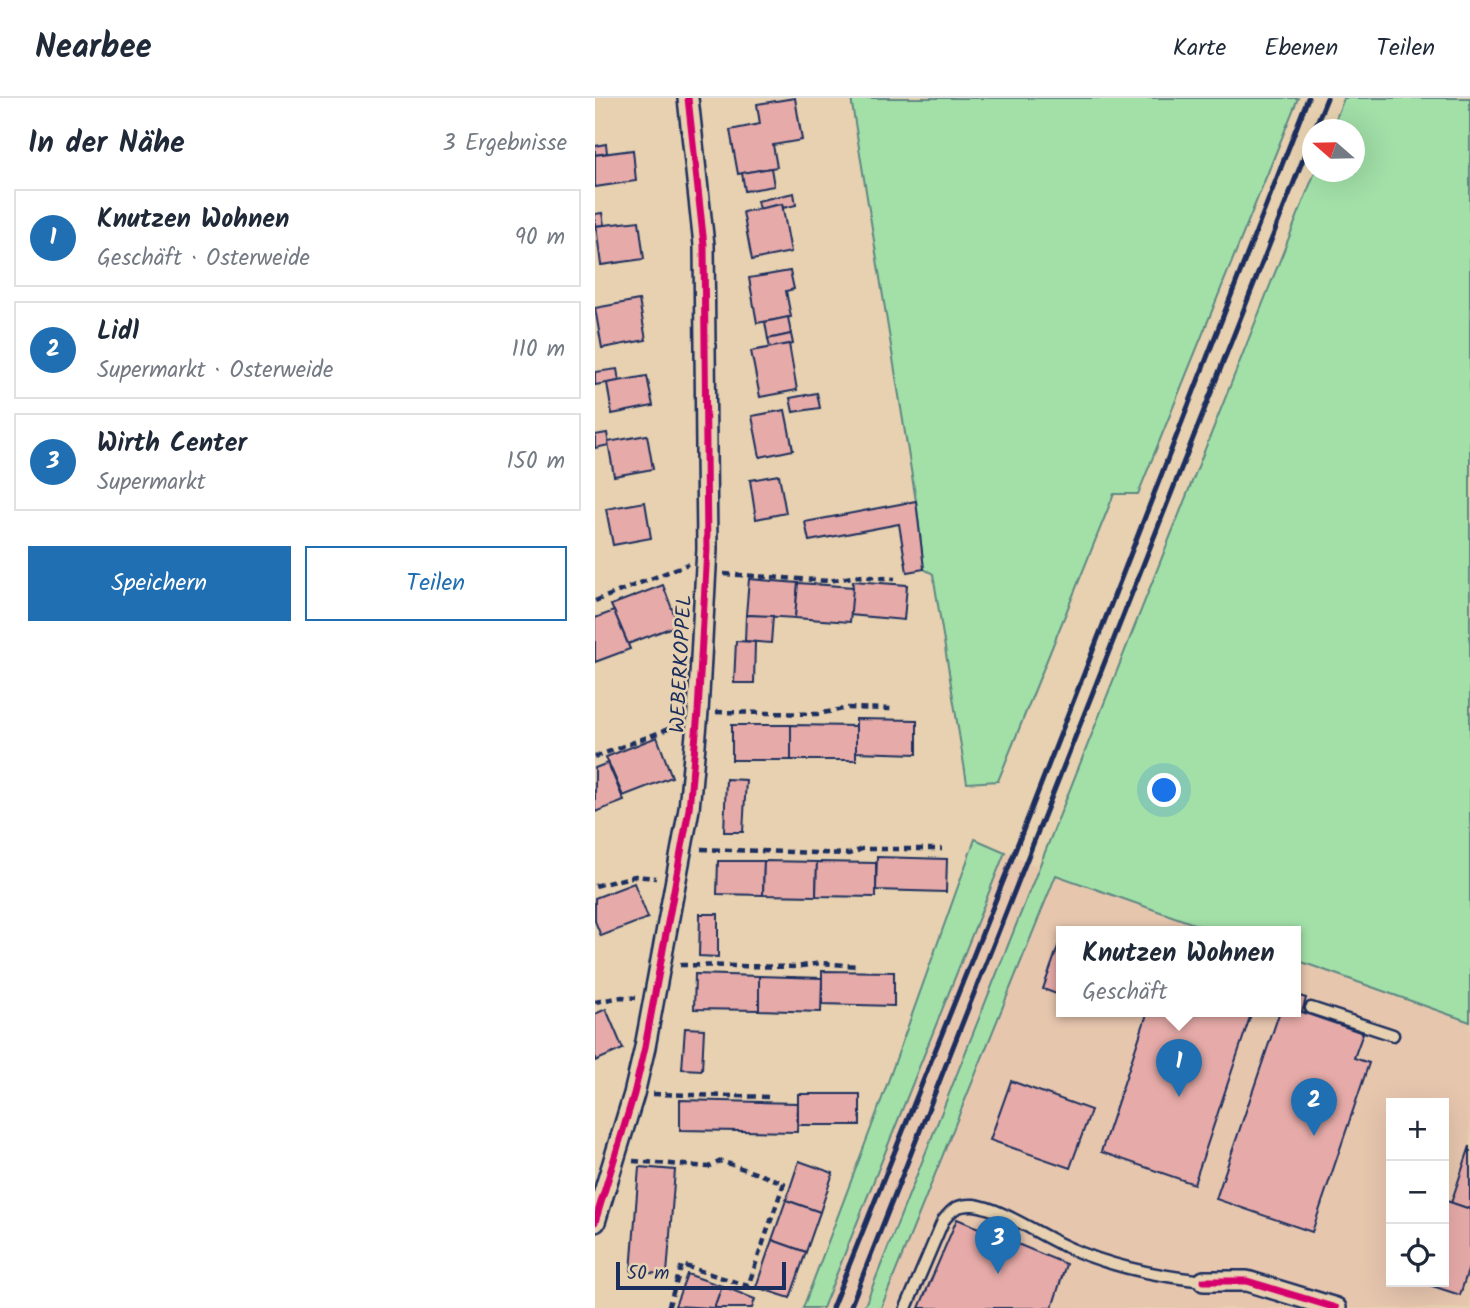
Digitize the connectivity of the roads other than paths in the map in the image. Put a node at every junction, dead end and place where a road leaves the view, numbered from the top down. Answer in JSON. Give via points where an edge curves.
{"nodes":[{"id":1,"x":688,"y":98,"type":"edge"},
{"id":2,"x":1311,"y":1008,"type":"dead end"},
{"id":3,"x":1393,"y":1035,"type":"dead end"},
{"id":4,"x":595,"y":1222,"type":"edge"},
{"id":5,"x":1204,"y":1280,"type":"joint"},
{"id":6,"x":906,"y":1308,"type":"edge"},
{"id":7,"x":1336,"y":1308,"type":"edge"}],
"edges":[{"from":1,"to":4,"type":"street","name":"WEBERKOPPEL","via":[[704,245],[706,565],[698,718],[683,849],[655,999],[635,1094]]},
{"from":2,"to":3,"type":"lane"},
{"from":5,"to":6,"type":"lane","via":[[1135,1271],[1070,1249],[993,1210],[961,1205],[951,1209],[943,1221]]},
{"from":5,"to":7,"type":"street","via":[[1247,1281]]}]}
